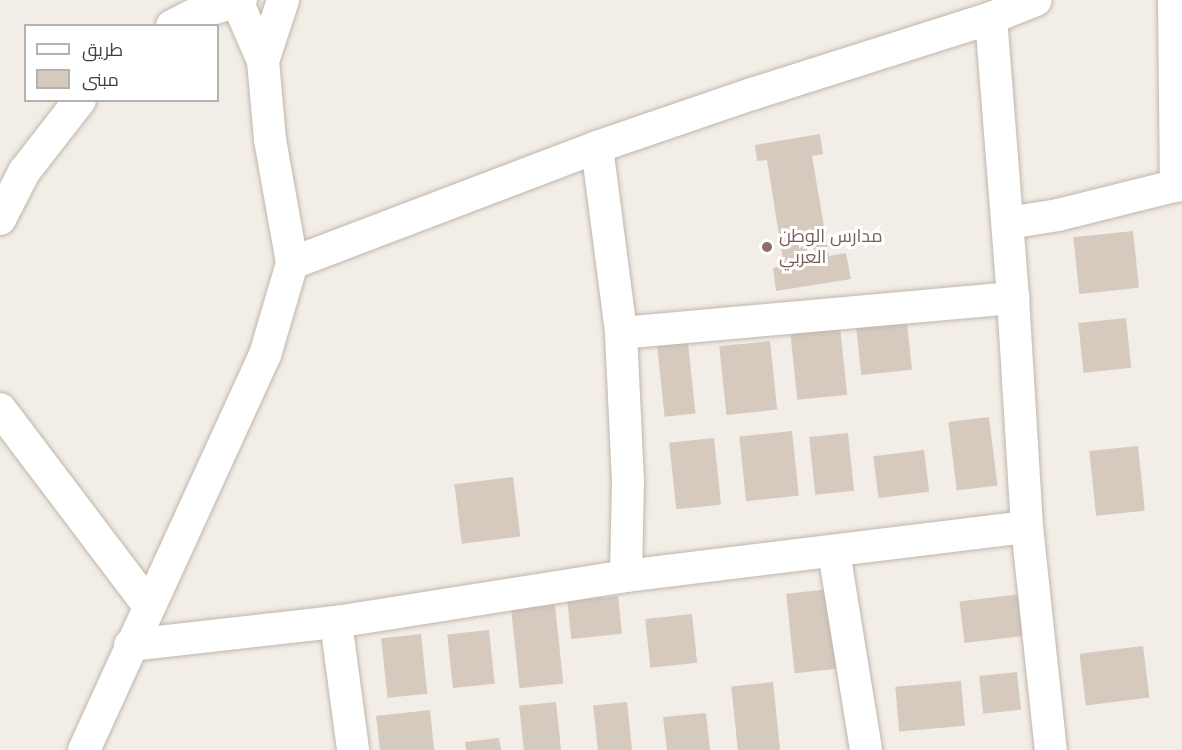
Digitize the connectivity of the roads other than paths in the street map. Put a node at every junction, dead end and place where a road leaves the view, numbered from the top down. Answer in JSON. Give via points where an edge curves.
{"nodes":[{"id":1,"x":283,"y":0,"type":"edge"},
{"id":2,"x":1036,"y":0,"type":"edge"},
{"id":3,"x":1174,"y":0,"type":"edge"},
{"id":4,"x":239,"y":1,"type":"edge"},
{"id":5,"x":991,"y":18,"type":"junction"},
{"id":6,"x":176,"y":24,"type":"edge"},
{"id":7,"x":262,"y":61,"type":"junction"},
{"id":8,"x":78,"y":102,"type":"edge"},
{"id":9,"x":597,"y":147,"type":"junction"},
{"id":10,"x":1179,"y":185,"type":"edge"},
{"id":11,"x":0,"y":219,"type":"edge"},
{"id":12,"x":1008,"y":223,"type":"junction"},
{"id":13,"x":292,"y":263,"type":"junction"},
{"id":14,"x":1013,"y":298,"type":"junction"},
{"id":15,"x":621,"y":333,"type":"junction"},
{"id":16,"x":0,"y":408,"type":"edge"},
{"id":17,"x":1027,"y":527,"type":"junction"},
{"id":18,"x":834,"y":552,"type":"junction"},
{"id":19,"x":626,"y":576,"type":"junction"},
{"id":20,"x":149,"y":606,"type":"junction"},
{"id":21,"x":336,"y":622,"type":"junction"},
{"id":22,"x":130,"y":645,"type":"junction"},
{"id":23,"x":84,"y":750,"type":"edge"},
{"id":24,"x":353,"y":750,"type":"edge"},
{"id":25,"x":866,"y":750,"type":"edge"},
{"id":26,"x":1051,"y":750,"type":"edge"}],
"edges":[{"from":1,"to":7,"type":"street"},
{"from":2,"to":5,"type":"street"},
{"from":3,"to":10,"type":"street"},
{"from":4,"to":6,"type":"street"},
{"from":4,"to":7,"type":"street"},
{"from":5,"to":9,"type":"street"},
{"from":5,"to":12,"type":"street"},
{"from":7,"to":13,"type":"street","via":[[270,139]]},
{"from":8,"to":11,"type":"street","via":[[24,172]]},
{"from":9,"to":13,"type":"street"},
{"from":9,"to":15,"type":"street"},
{"from":10,"to":12,"type":"street","via":[[1058,215]]},
{"from":12,"to":14,"type":"street"},
{"from":13,"to":20,"type":"street","via":[[265,355]]},
{"from":14,"to":15,"type":"street"},
{"from":14,"to":17,"type":"street"},
{"from":15,"to":19,"type":"street","via":[[628,480]]},
{"from":16,"to":20,"type":"street"},
{"from":17,"to":18,"type":"street"},
{"from":17,"to":26,"type":"street"},
{"from":18,"to":19,"type":"street"},
{"from":18,"to":25,"type":"street"},
{"from":19,"to":21,"type":"street"},
{"from":20,"to":22,"type":"street"},
{"from":21,"to":22,"type":"street"},
{"from":21,"to":24,"type":"street"},
{"from":22,"to":23,"type":"street"}]}
